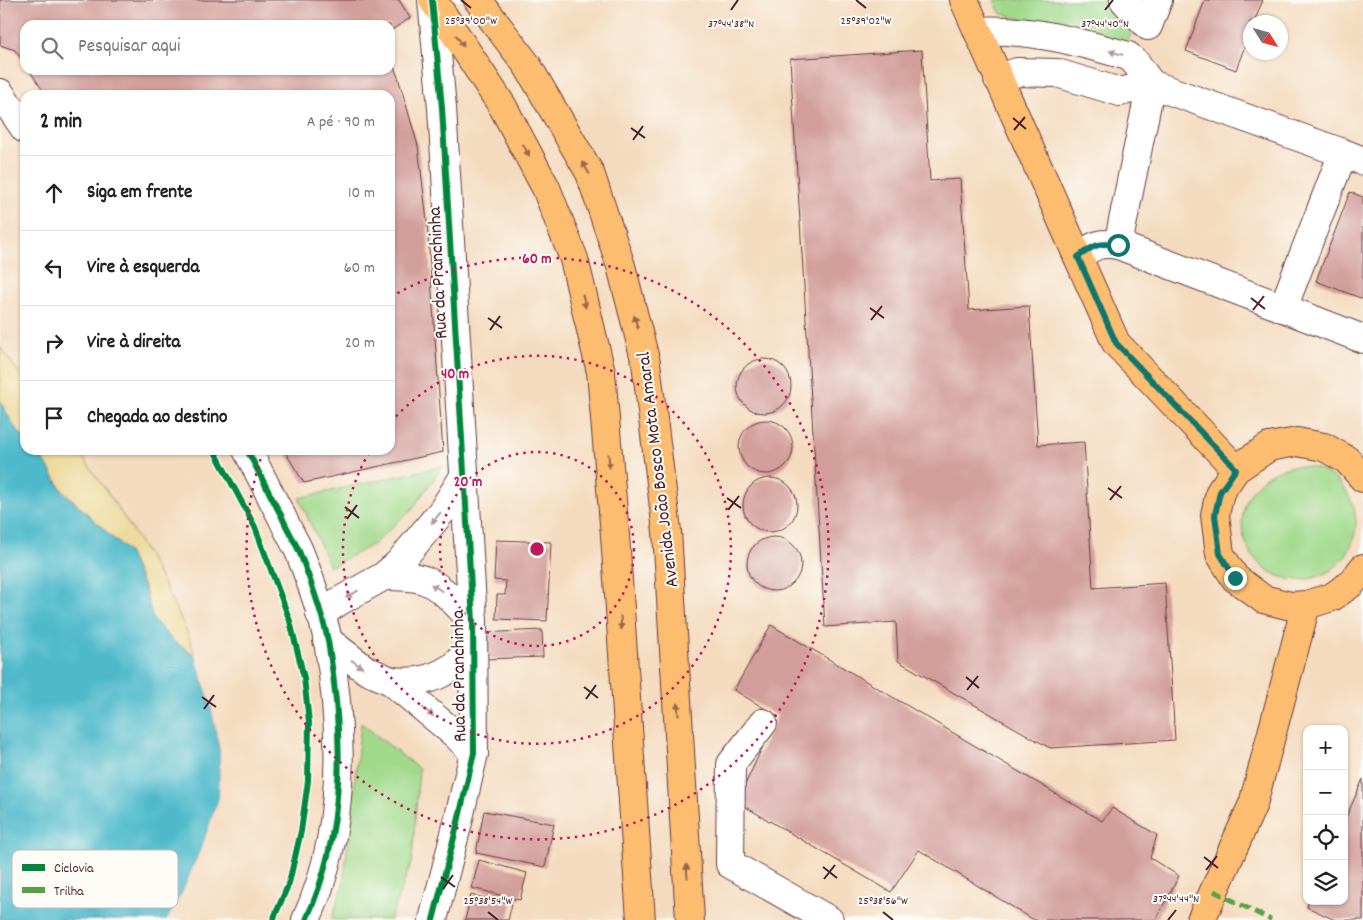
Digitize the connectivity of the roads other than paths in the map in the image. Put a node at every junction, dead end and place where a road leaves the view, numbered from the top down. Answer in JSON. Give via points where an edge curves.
{"nodes":[{"id":1,"x":433,"y":0,"type":"edge"},
{"id":2,"x":478,"y":0,"type":"edge"},
{"id":3,"x":964,"y":0,"type":"edge"},
{"id":4,"x":1124,"y":0,"type":"edge"},
{"id":5,"x":1158,"y":0,"type":"edge"},
{"id":6,"x":1148,"y":26,"type":"junction"},
{"id":7,"x":978,"y":31,"type":"junction"},
{"id":8,"x":998,"y":78,"type":"junction"},
{"id":9,"x":1151,"y":84,"type":"junction"},
{"id":10,"x":0,"y":93,"type":"edge"},
{"id":11,"x":20,"y":122,"type":"edge"},
{"id":12,"x":1353,"y":157,"type":"edge"},
{"id":13,"x":1118,"y":245,"type":"junction"},
{"id":14,"x":1078,"y":257,"type":"junction"},
{"id":15,"x":1283,"y":308,"type":"junction"},
{"id":16,"x":1363,"y":339,"type":"edge"},
{"id":17,"x":250,"y":455,"type":"edge"},
{"id":18,"x":1236,"y":469,"type":"junction"},
{"id":19,"x":463,"y":478,"type":"junction"},
{"id":20,"x":1363,"y":478,"type":"edge"},
{"id":21,"x":1363,"y":568,"type":"edge"},
{"id":22,"x":384,"y":576,"type":"junction"},
{"id":23,"x":1306,"y":605,"type":"junction"},
{"id":24,"x":324,"y":627,"type":"junction"},
{"id":25,"x":472,"y":633,"type":"junction"},
{"id":26,"x":391,"y":681,"type":"junction"},
{"id":27,"x":763,"y":723,"type":"dead end"},
{"id":28,"x":474,"y":754,"type":"junction"},
{"id":29,"x":306,"y":920,"type":"edge"},
{"id":30,"x":433,"y":920,"type":"edge"},
{"id":31,"x":641,"y":920,"type":"edge"},
{"id":32,"x":690,"y":920,"type":"edge"},
{"id":33,"x":829,"y":920,"type":"edge"},
{"id":34,"x":1201,"y":920,"type":"edge"}],
"edges":[{"from":1,"to":19,"type":"street","name":"Rua da Pranchinha"},
{"from":1,"to":31,"type":"main road","one_way":true,"via":[[503,107],[546,188],[574,259],[601,372],[616,535]]},
{"from":32,"to":2,"type":"main road","name":"Avenida João Bosco Mota Amaral","one_way":true,"via":[[667,531],[646,363],[621,266],[590,173],[527,65]]},
{"from":3,"to":7,"type":"main road"},
{"from":4,"to":6,"type":"street"},
{"from":5,"to":6,"type":"street"},
{"from":6,"to":9,"type":"street"},
{"from":7,"to":8,"type":"main road"},
{"from":9,"to":7,"type":"street","one_way":true,"via":[[1128,56],[1047,35]]},
{"from":8,"to":9,"type":"street","via":[[1017,72],[1058,73],[1120,92]]},
{"from":8,"to":14,"type":"main road"},
{"from":9,"to":12,"type":"street"},
{"from":9,"to":13,"type":"street"},
{"from":10,"to":11,"type":"street"},
{"from":12,"to":15,"type":"street"},
{"from":13,"to":14,"type":"street","via":[[1104,243],[1094,246]]},
{"from":13,"to":15,"type":"street"},
{"from":14,"to":18,"type":"main road","via":[[1116,343]]},
{"from":15,"to":16,"type":"street"},
{"from":17,"to":24,"type":"street","via":[[298,550]]},
{"from":18,"to":20,"type":"main road","via":[[1269,447],[1297,442],[1324,447],[1347,460]]},
{"from":18,"to":23,"type":"main road","via":[[1220,492],[1215,515],[1220,554],[1235,578],[1263,599],[1291,606]]},
{"from":19,"to":22,"type":"street","one_way":true,"via":[[443,510]]},
{"from":19,"to":25,"type":"street","name":"Rua da Pranchinha"},
{"from":21,"to":23,"type":"main road","via":[[1352,583],[1332,597]]},
{"from":22,"to":24,"type":"street","one_way":true,"via":[[338,602]]},
{"from":25,"to":22,"type":"street","one_way":true,"via":[[447,594],[424,580]]},
{"from":23,"to":34,"type":"main road","via":[[1253,804]]},
{"from":24,"to":26,"type":"street","one_way":true,"via":[[366,670]]},
{"from":24,"to":29,"type":"street","via":[[338,723],[339,782],[330,848]]},
{"from":25,"to":26,"type":"street","via":[[452,668],[410,683]]},
{"from":25,"to":28,"type":"street","name":"Rua da Pranchinha"},
{"from":26,"to":28,"type":"street","one_way":true,"via":[[456,734]]},
{"from":27,"to":33,"type":"street","via":[[731,764],[730,864]]},
{"from":28,"to":30,"type":"street","name":"Rua da Pranchinha"}]}
